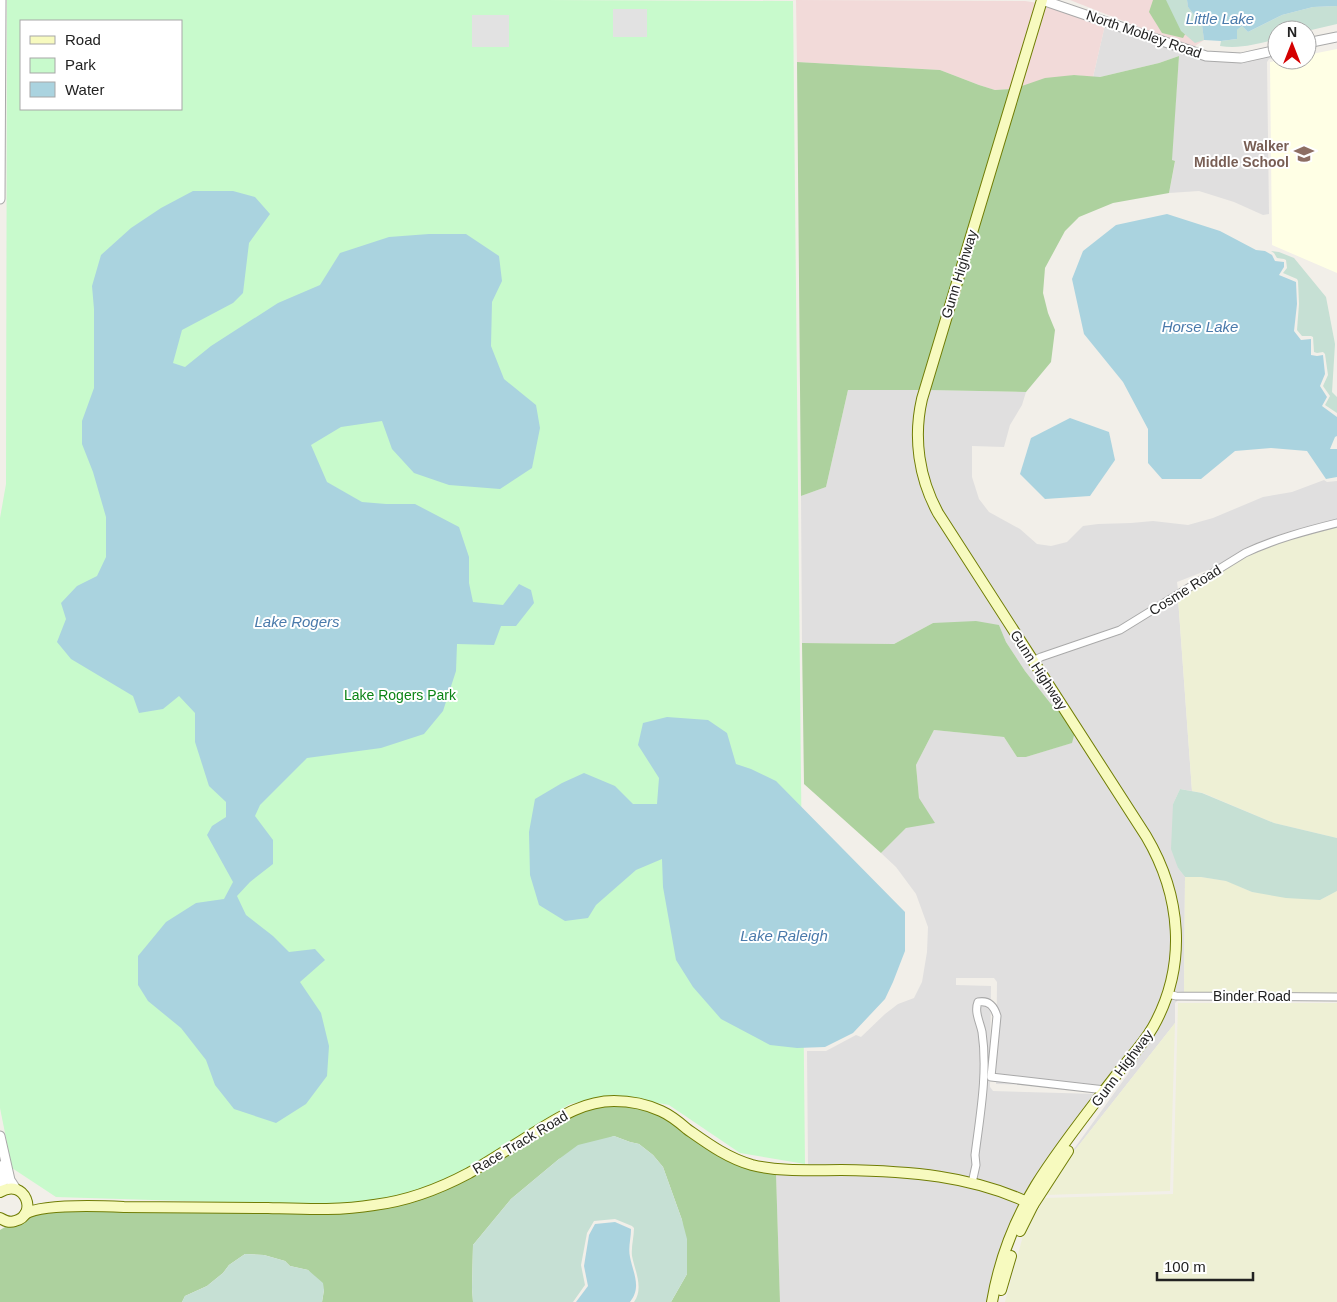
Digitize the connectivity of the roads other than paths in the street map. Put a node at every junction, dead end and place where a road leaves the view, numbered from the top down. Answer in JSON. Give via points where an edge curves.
{"nodes":[{"id":1,"x":1,"y":0,"type":"edge"},
{"id":2,"x":1042,"y":0,"type":"edge"},
{"id":3,"x":1337,"y":37,"type":"edge"},
{"id":4,"x":1317,"y":41,"type":"edge"},
{"id":5,"x":1267,"y":52,"type":"edge"},
{"id":6,"x":0,"y":199,"type":"edge"},
{"id":7,"x":1337,"y":523,"type":"edge"},
{"id":8,"x":1033,"y":661,"type":"junction"},
{"id":9,"x":1168,"y":994,"type":"junction"},
{"id":10,"x":1337,"y":997,"type":"edge"},
{"id":11,"x":1138,"y":1050,"type":"junction"},
{"id":12,"x":1105,"y":1090,"type":"junction"},
{"id":13,"x":1,"y":1141,"type":"edge"},
{"id":14,"x":972,"y":1183,"type":"junction"},
{"id":15,"x":16,"y":1189,"type":"junction"},
{"id":16,"x":0,"y":1192,"type":"edge"},
{"id":17,"x":26,"y":1199,"type":"junction"},
{"id":18,"x":1030,"y":1203,"type":"junction"},
{"id":19,"x":80,"y":1206,"type":"junction"},
{"id":20,"x":25,"y":1214,"type":"junction"},
{"id":21,"x":3,"y":1222,"type":"edge"},
{"id":22,"x":992,"y":1302,"type":"edge"},
{"id":23,"x":999,"y":1302,"type":"edge"}],
"edges":[{"from":1,"to":6,"type":"street"},
{"from":2,"to":5,"type":"street","name":"North Mobley Road","via":[[1206,56],[1241,58]]},
{"from":2,"to":8,"type":"main road","name":"Gunn Highway","via":[[922,399],[917,433],[922,471],[934,506]]},
{"from":3,"to":4,"type":"street"},
{"from":7,"to":8,"type":"street","name":"Cosme Road","via":[[1288,535],[1245,552],[1120,630]]},
{"from":8,"to":9,"type":"main road","name":"Gunn Highway","via":[[1146,836],[1164,870],[1176,932]]},
{"from":9,"to":10,"type":"street","name":"Binder Road"},
{"from":9,"to":11,"type":"main road","name":"Gunn Highway"},
{"from":11,"to":12,"type":"main road","name":"Gunn Highway"},
{"from":11,"to":18,"type":"main road"},
{"from":12,"to":14,"type":"street","via":[[991,1077],[997,1016],[995,1008],[987,1002],[978,1002],[983,1089]]},
{"from":12,"to":18,"type":"main road","name":"Gunn Highway","via":[[1052,1162]]},
{"from":13,"to":15,"type":"street","via":[[10,1180]]},
{"from":13,"to":16,"type":"street","via":[[4,1181]]},
{"from":14,"to":18,"type":"main road","name":"Race Track Road"},
{"from":14,"to":19,"type":"main road","name":"Race Track Road","via":[[910,1172],[785,1170],[759,1166],[720,1151],[661,1111],[636,1103],[607,1101],[586,1105],[563,1115],[446,1184],[406,1199],[376,1205],[326,1209]]},
{"from":15,"to":16,"type":"main road"},
{"from":15,"to":17,"type":"main road"},
{"from":17,"to":19,"type":"main road","name":"Race Track Road"},
{"from":17,"to":20,"type":"main road"},
{"from":18,"to":22,"type":"main road","name":"Gunn Highway","via":[[1013,1230]]},
{"from":18,"to":23,"type":"main road"},
{"from":19,"to":20,"type":"main road","name":"Race Track Road","via":[[33,1210]]},
{"from":20,"to":21,"type":"main road","name":"Race Track Road","via":[[18,1220]]}]}
